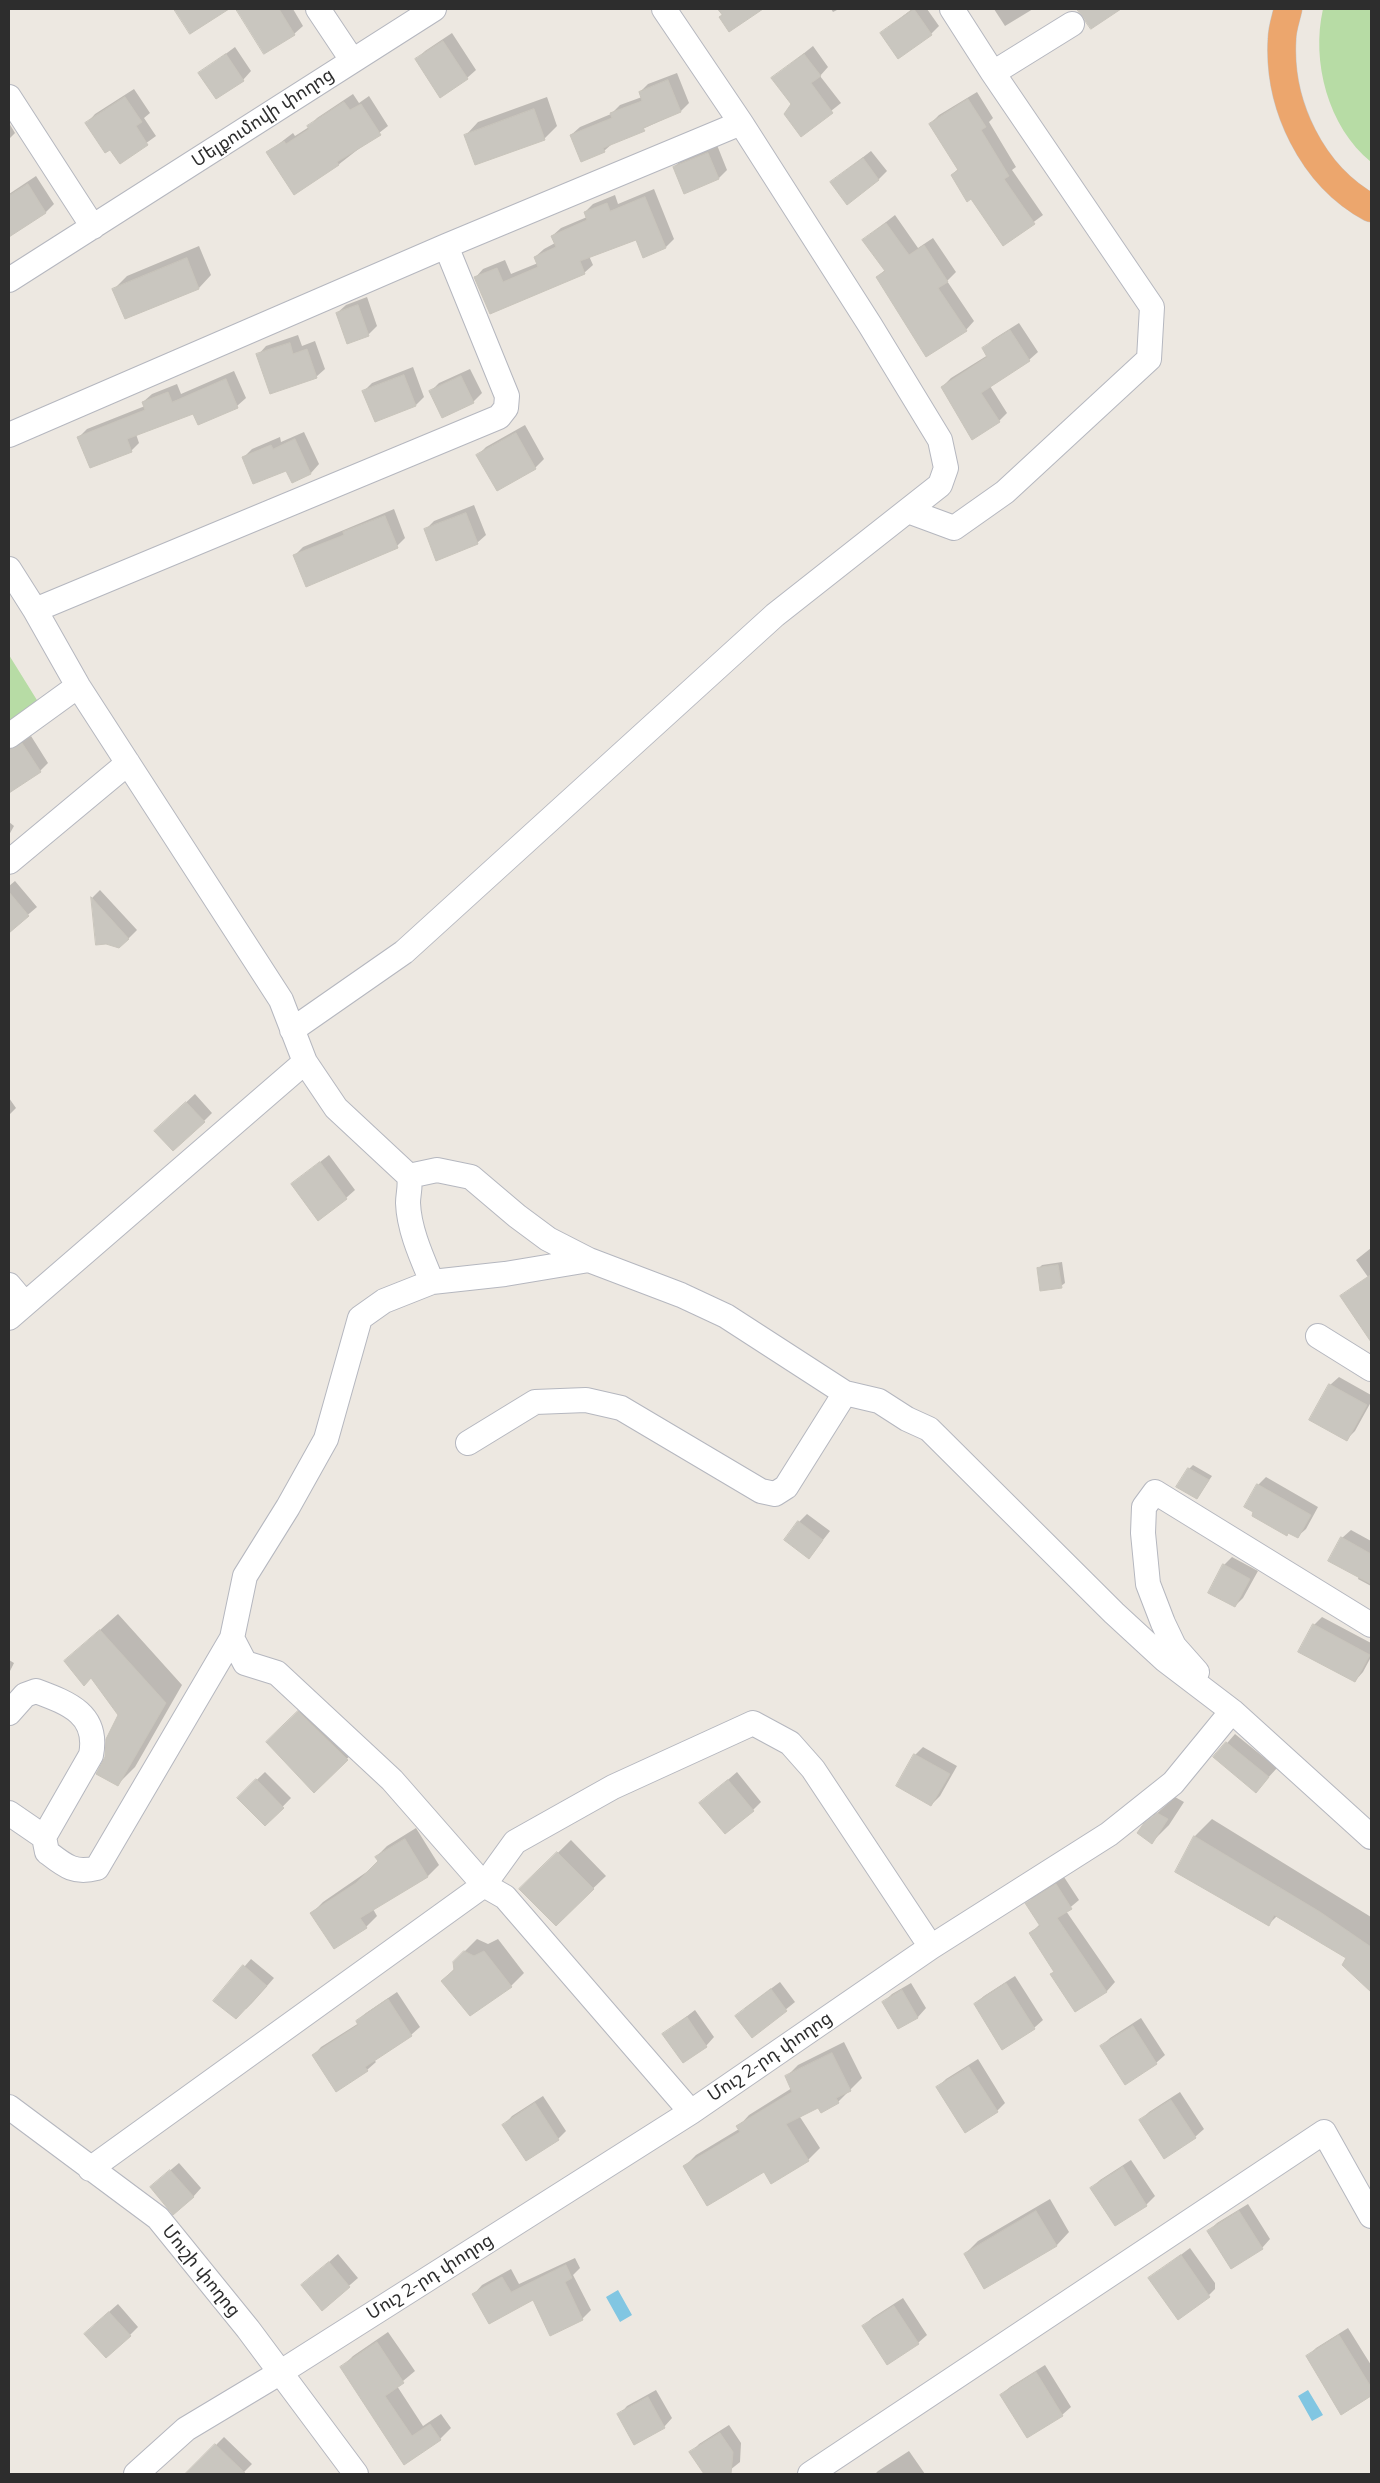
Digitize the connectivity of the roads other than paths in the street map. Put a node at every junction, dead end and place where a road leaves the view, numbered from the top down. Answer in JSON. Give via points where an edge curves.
{"nodes":[{"id":1,"x":318,"y":9,"type":"edge"},
{"id":2,"x":434,"y":9,"type":"edge"},
{"id":3,"x":664,"y":9,"type":"edge"},
{"id":4,"x":952,"y":9,"type":"edge"},
{"id":5,"x":1288,"y":9,"type":"edge"},
{"id":6,"x":1072,"y":24,"type":"dead end"},
{"id":7,"x":352,"y":60,"type":"junction"},
{"id":8,"x":993,"y":73,"type":"junction"},
{"id":9,"x":9,"y":97,"type":"edge"},
{"id":10,"x":741,"y":123,"type":"junction"},
{"id":11,"x":1371,"y":208,"type":"edge"},
{"id":12,"x":92,"y":228,"type":"junction"},
{"id":13,"x":446,"y":246,"type":"junction"},
{"id":14,"x":9,"y":280,"type":"edge"},
{"id":15,"x":9,"y":435,"type":"edge"},
{"id":16,"x":908,"y":511,"type":"junction"},
{"id":17,"x":9,"y":570,"type":"edge"},
{"id":18,"x":35,"y":610,"type":"junction"},
{"id":19,"x":78,"y":686,"type":"junction"},
{"id":20,"x":9,"y":736,"type":"edge"},
{"id":21,"x":128,"y":763,"type":"junction"},
{"id":22,"x":9,"y":862,"type":"edge"},
{"id":23,"x":292,"y":1030,"type":"junction"},
{"id":24,"x":305,"y":1062,"type":"junction"},
{"id":25,"x":410,"y":1176,"type":"junction"},
{"id":26,"x":589,"y":1260,"type":"junction"},
{"id":27,"x":432,"y":1282,"type":"junction"},
{"id":28,"x":9,"y":1285,"type":"edge"},
{"id":29,"x":17,"y":1311,"type":"edge"},
{"id":30,"x":1318,"y":1336,"type":"dead end"},
{"id":31,"x":1371,"y":1369,"type":"edge"},
{"id":32,"x":845,"y":1393,"type":"junction"},
{"id":33,"x":468,"y":1443,"type":"dead end"},
{"id":34,"x":1371,"y":1625,"type":"edge"},
{"id":35,"x":232,"y":1638,"type":"junction"},
{"id":36,"x":1232,"y":1711,"type":"junction"},
{"id":37,"x":9,"y":1713,"type":"edge"},
{"id":38,"x":9,"y":1813,"type":"edge"},
{"id":39,"x":44,"y":1837,"type":"junction"},
{"id":40,"x":1371,"y":1837,"type":"edge"},
{"id":41,"x":484,"y":1885,"type":"junction"},
{"id":42,"x":931,"y":1947,"type":"junction"},
{"id":43,"x":9,"y":2107,"type":"edge"},
{"id":44,"x":691,"y":2112,"type":"junction"},
{"id":45,"x":90,"y":2169,"type":"junction"},
{"id":46,"x":1371,"y":2216,"type":"edge"},
{"id":47,"x":281,"y":2372,"type":"junction"},
{"id":48,"x":136,"y":2474,"type":"edge"},
{"id":49,"x":356,"y":2474,"type":"edge"},
{"id":50,"x":810,"y":2474,"type":"edge"}],
"edges":[{"from":1,"to":7,"type":"street"},
{"from":2,"to":7,"type":"street","name":"Մելքումովի փողոց"},
{"from":3,"to":10,"type":"street"},
{"from":4,"to":8,"type":"street"},
{"from":5,"to":11,"type":"highway","via":[[1282,38],[1284,84],[1298,128],[1322,167],[1355,199]]},
{"from":6,"to":8,"type":"street"},
{"from":7,"to":12,"type":"street","name":"Մելքումովի փողոց"},
{"from":8,"to":16,"type":"street","via":[[1152,307],[1149,359],[1004,492],[954,528]]},
{"from":9,"to":12,"type":"street"},
{"from":10,"to":13,"type":"street"},
{"from":10,"to":16,"type":"street","via":[[940,440],[946,468],[940,485]]},
{"from":12,"to":14,"type":"street","name":"Մելքումովի փողոց"},
{"from":13,"to":15,"type":"street"},
{"from":13,"to":18,"type":"street","via":[[506,396],[506,408],[499,417]]},
{"from":16,"to":23,"type":"street","via":[[775,615],[404,952]]},
{"from":17,"to":18,"type":"street"},
{"from":18,"to":19,"type":"street"},
{"from":19,"to":20,"type":"street"},
{"from":19,"to":21,"type":"street"},
{"from":21,"to":22,"type":"street"},
{"from":21,"to":23,"type":"street","via":[[281,1000]]},
{"from":23,"to":24,"type":"street"},
{"from":24,"to":25,"type":"street","via":[[336,1108]]},
{"from":24,"to":29,"type":"street"},
{"from":25,"to":26,"type":"street","via":[[437,1170],[471,1177],[548,1239]]},
{"from":25,"to":27,"type":"street","via":[[408,1203],[416,1242]]},
{"from":26,"to":27,"type":"street"},
{"from":26,"to":32,"type":"street","via":[[726,1316]]},
{"from":27,"to":35,"type":"street","via":[[384,1301],[360,1318],[326,1439],[245,1576]]},
{"from":28,"to":29,"type":"street"},
{"from":30,"to":31,"type":"street"},
{"from":32,"to":33,"type":"street","via":[[786,1487],[775,1494],[761,1491],[621,1408],[586,1400],[535,1402]]},
{"from":32,"to":36,"type":"street","via":[[879,1400],[929,1429],[1114,1613],[1165,1660]]},
{"from":34,"to":36,"type":"street","via":[[1155,1492],[1144,1507],[1143,1533],[1148,1584],[1155,1604],[1174,1646]]},
{"from":35,"to":39,"type":"street","via":[[97,1868],[82,1872],[67,1867],[47,1852]]},
{"from":35,"to":41,"type":"street","via":[[245,1663],[277,1673],[392,1780]]},
{"from":36,"to":40,"type":"street"},
{"from":36,"to":42,"type":"street","name":"Մուշ 2-րդ փողոց","via":[[1172,1783],[1109,1834]]},
{"from":37,"to":39,"type":"street","via":[[25,1696],[36,1691],[78,1711],[90,1724],[94,1741],[91,1755]]},
{"from":38,"to":39,"type":"street"},
{"from":41,"to":42,"type":"street","via":[[515,1842],[613,1787],[753,1723],[790,1743],[813,1769]]},
{"from":41,"to":44,"type":"street","via":[[505,1897]]},
{"from":41,"to":45,"type":"street"},
{"from":42,"to":44,"type":"street","name":"Մուշ 2-րդ փողոց"},
{"from":43,"to":45,"type":"street","name":"Մուշի փողոց"},
{"from":44,"to":47,"type":"street","name":"Մուշ 2-րդ փողոց"},
{"from":45,"to":47,"type":"street","name":"Մուշի փողոց","via":[[158,2218]]},
{"from":46,"to":50,"type":"street","via":[[1324,2132]]},
{"from":47,"to":48,"type":"street","name":"Մուշ 2-րդ փողոց","via":[[186,2429]]},
{"from":47,"to":49,"type":"street","name":"Մուշի փողոց"}]}
